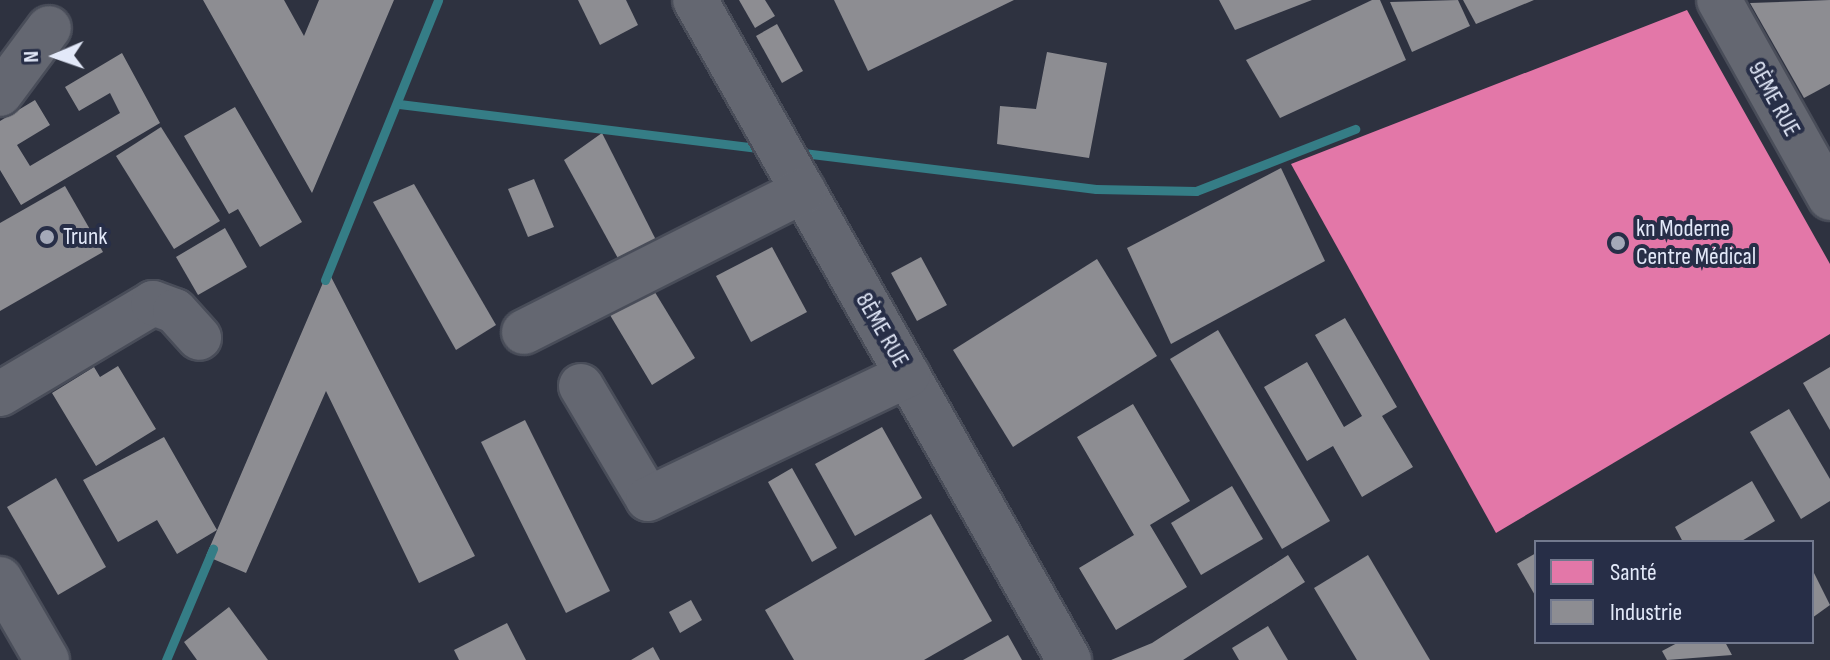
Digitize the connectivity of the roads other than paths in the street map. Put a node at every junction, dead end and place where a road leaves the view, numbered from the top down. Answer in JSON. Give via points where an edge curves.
{"nodes":[{"id":1,"x":695,"y":0,"type":"edge"},
{"id":2,"x":1719,"y":0,"type":"edge"},
{"id":3,"x":49,"y":28,"type":"dead end"},
{"id":4,"x":0,"y":94,"type":"edge"},
{"id":5,"x":792,"y":173,"type":"junction"},
{"id":6,"x":1830,"y":198,"type":"edge"},
{"id":7,"x":524,"y":332,"type":"dead end"},
{"id":8,"x":199,"y":338,"type":"dead end"},
{"id":9,"x":908,"y":375,"type":"junction"},
{"id":10,"x":581,"y":386,"type":"dead end"},
{"id":11,"x":0,"y":394,"type":"edge"},
{"id":12,"x":3,"y":595,"type":"edge"},
{"id":13,"x":47,"y":660,"type":"edge"},
{"id":14,"x":1069,"y":660,"type":"edge"}],
"edges":[{"from":1,"to":5,"type":"street","name":"8ÈME RUE"},
{"from":2,"to":6,"type":"street","name":"9ÈME RUE"},
{"from":3,"to":4,"type":"street"},
{"from":5,"to":7,"type":"street"},
{"from":5,"to":9,"type":"street","name":"8ÈME RUE"},
{"from":8,"to":11,"type":"street","via":[[175,311],[153,303]]},
{"from":9,"to":10,"type":"street","via":[[648,499]]},
{"from":9,"to":14,"type":"street","name":"8ÈME RUE"},
{"from":12,"to":13,"type":"street"}]}
